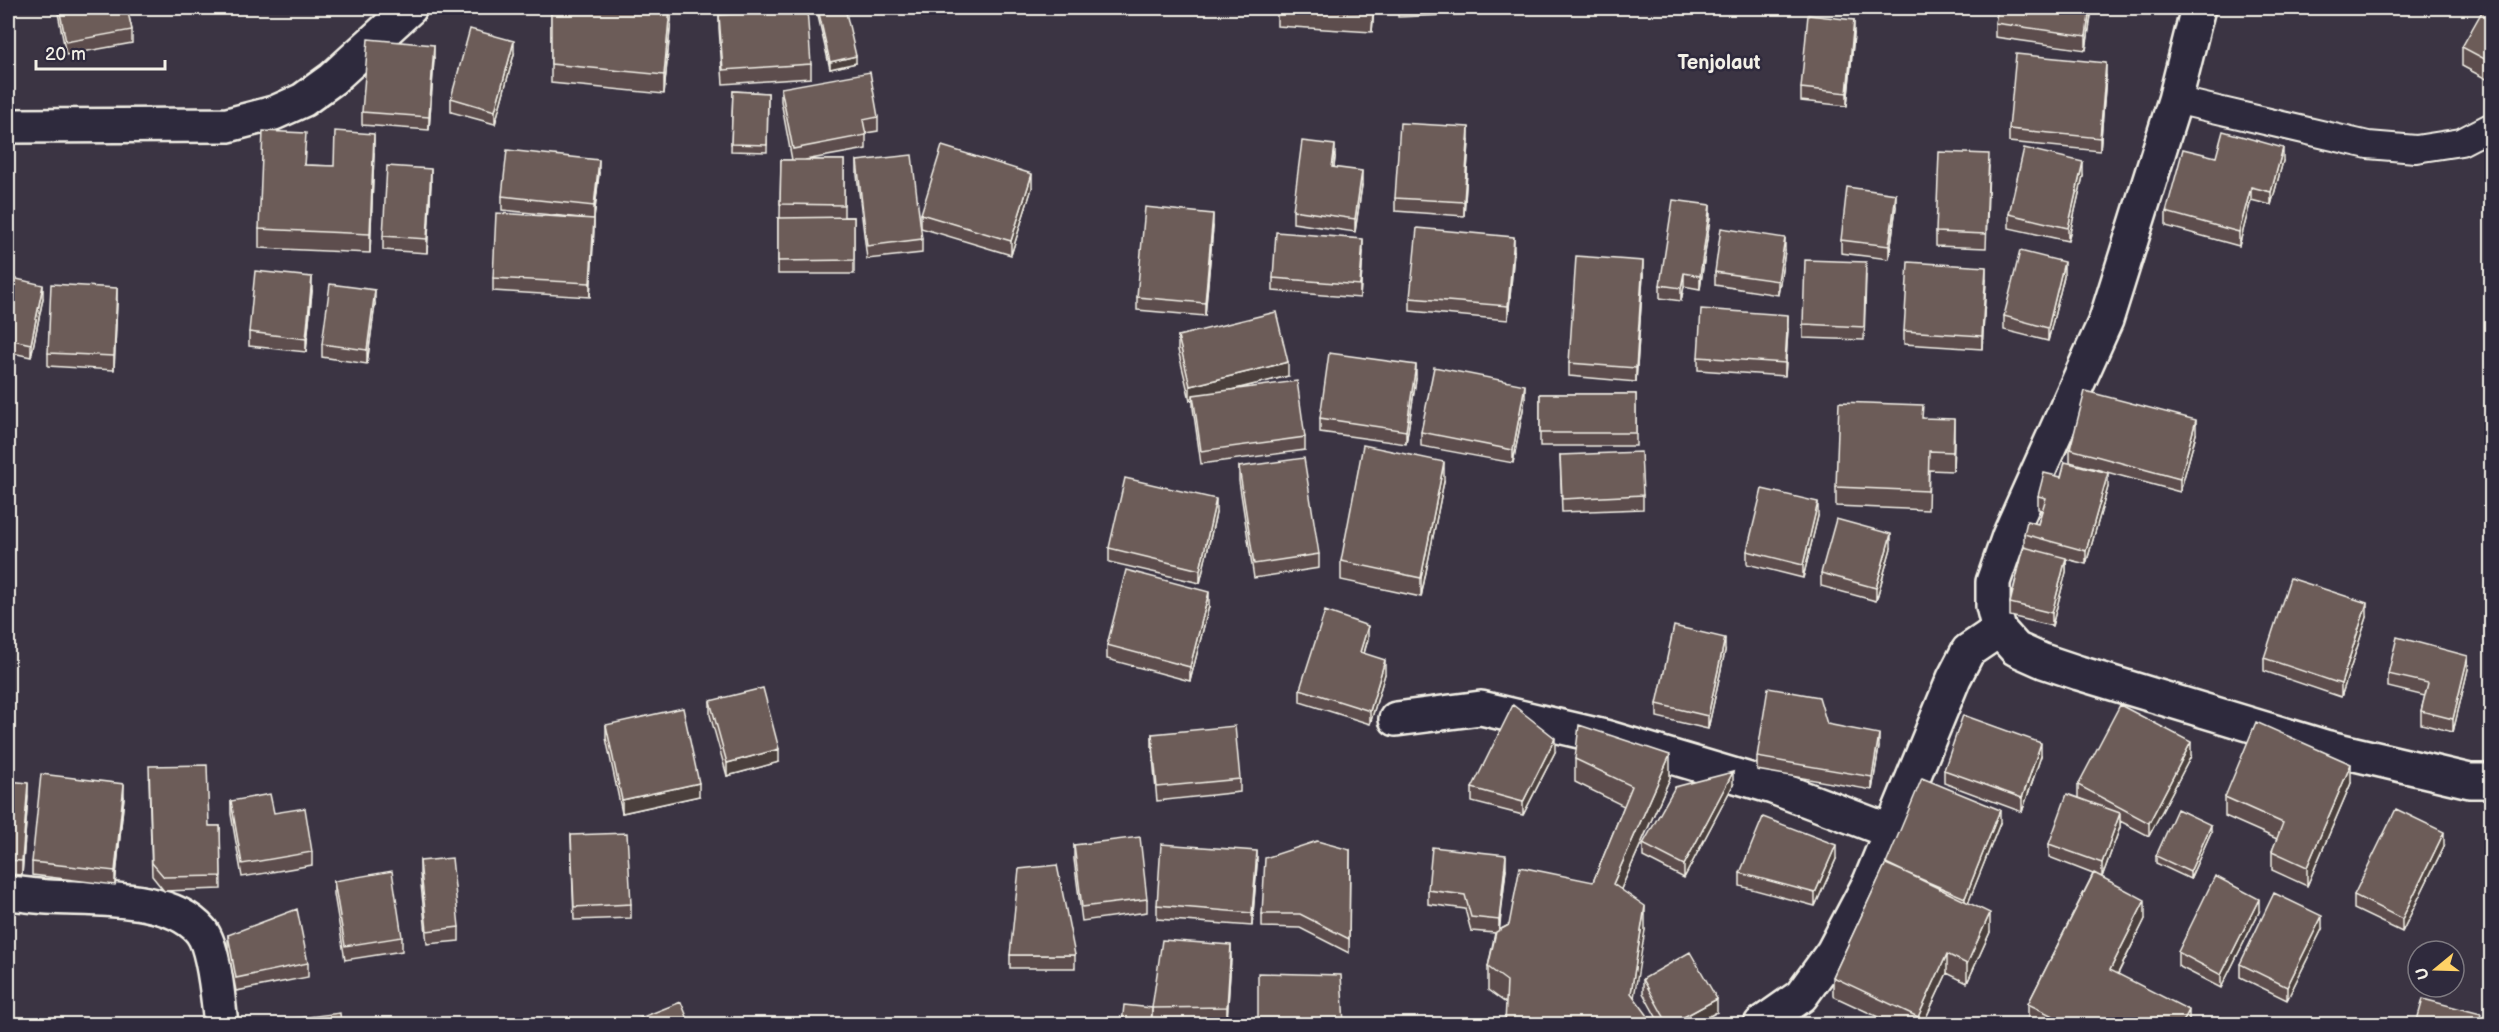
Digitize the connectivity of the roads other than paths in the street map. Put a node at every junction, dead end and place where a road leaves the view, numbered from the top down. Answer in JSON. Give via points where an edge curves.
{"nodes":[{"id":1,"x":410,"y":8,"type":"edge"},
{"id":2,"x":2198,"y":8,"type":"edge"},
{"id":3,"x":2175,"y":100,"type":"junction"},
{"id":4,"x":8,"y":126,"type":"edge"},
{"id":5,"x":2492,"y":126,"type":"edge"},
{"id":6,"x":1999,"y":630,"type":"junction"},
{"id":7,"x":1396,"y":719,"type":"dead end"},
{"id":8,"x":2492,"y":782,"type":"edge"},
{"id":9,"x":1892,"y":831,"type":"junction"},
{"id":10,"x":8,"y":893,"type":"edge"},
{"id":11,"x":222,"y":1024,"type":"edge"},
{"id":12,"x":1761,"y":1024,"type":"edge"}],
"edges":[{"from":1,"to":4,"type":"street","via":[[332,79],[303,100],[274,113],[228,125]]},
{"from":2,"to":3,"type":"street"},
{"from":3,"to":5,"type":"lane","via":[[2368,145],[2416,149],[2461,142]]},
{"from":3,"to":6,"type":"street","via":[[2106,320],[2009,536],[1993,582]]},
{"from":6,"to":8,"type":"street","via":[[2016,648],[2079,673],[2325,747],[2470,781]]},
{"from":6,"to":9,"type":"street","via":[[1968,651]]},
{"from":7,"to":9,"type":"street","via":[[1481,708],[1605,737],[1761,784]]},
{"from":9,"to":12,"type":"street","via":[[1833,952],[1801,996]]},
{"from":10,"to":11,"type":"street","via":[[116,900],[178,913],[202,932],[213,963]]}]}
